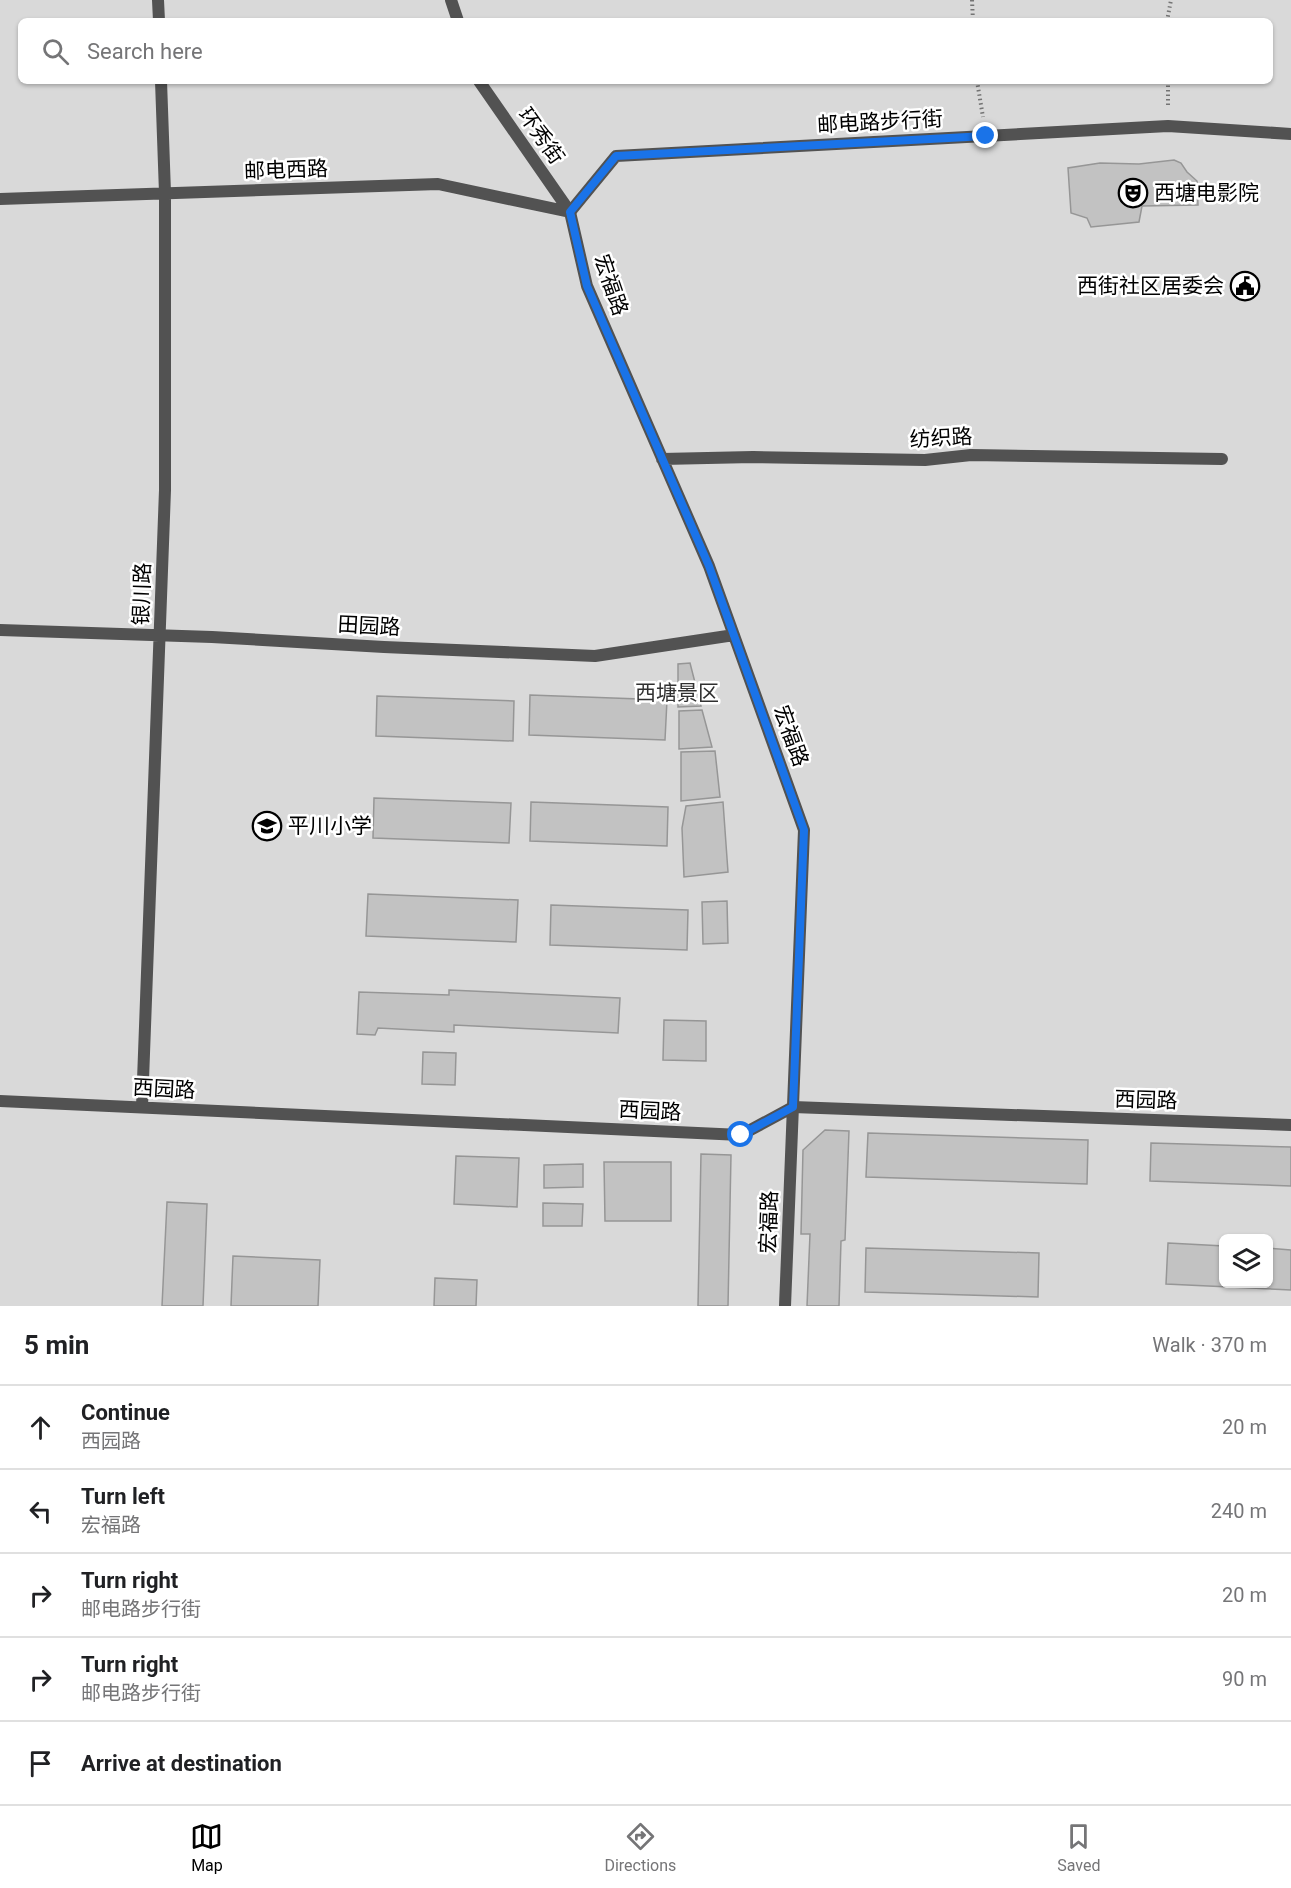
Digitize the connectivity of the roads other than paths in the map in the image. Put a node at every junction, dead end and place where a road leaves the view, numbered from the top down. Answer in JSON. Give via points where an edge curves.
{"nodes":[{"id":1,"x":158,"y":0,"type":"edge"},
{"id":2,"x":451,"y":0,"type":"edge"},
{"id":3,"x":159,"y":18,"type":"edge"},
{"id":4,"x":457,"y":18,"type":"edge"},
{"id":5,"x":161,"y":84,"type":"edge"},
{"id":6,"x":481,"y":84,"type":"edge"},
{"id":7,"x":1291,"y":134,"type":"edge"},
{"id":8,"x":165,"y":193,"type":"junction"},
{"id":9,"x":0,"y":199,"type":"edge"},
{"id":10,"x":570,"y":212,"type":"junction"},
{"id":11,"x":662,"y":459,"type":"junction"},
{"id":12,"x":1222,"y":459,"type":"dead end"},
{"id":13,"x":0,"y":630,"type":"edge"},
{"id":14,"x":160,"y":635,"type":"junction"},
{"id":15,"x":734,"y":635,"type":"junction"},
{"id":16,"x":0,"y":1101,"type":"edge"},
{"id":17,"x":142,"y":1107,"type":"junction"},
{"id":18,"x":793,"y":1107,"type":"junction"},
{"id":19,"x":1291,"y":1125,"type":"edge"},
{"id":20,"x":785,"y":1306,"type":"edge"}],
"edges":[{"from":1,"to":3,"type":"street"},
{"from":2,"to":4,"type":"street"},
{"from":5,"to":8,"type":"street","name":"银川路"},
{"from":6,"to":10,"type":"street","name":"环秀街"},
{"from":7,"to":10,"type":"street","name":"邮电路步行街","via":[[1168,126],[616,156]]},
{"from":8,"to":9,"type":"street","name":"邮电西路"},
{"from":8,"to":10,"type":"street","name":"邮电西路","via":[[438,184]]},
{"from":8,"to":14,"type":"street","name":"银川路","via":[[165,490]]},
{"from":10,"to":11,"type":"street","name":"宏福路","via":[[587,286]]},
{"from":11,"to":12,"type":"street","name":"纺织路","via":[[925,460],[971,455]]},
{"from":11,"to":15,"type":"street","name":"宏福路"},
{"from":13,"to":14,"type":"street","name":"田园路"},
{"from":14,"to":15,"type":"street","name":"田园路","via":[[595,656]]},
{"from":14,"to":17,"type":"street","name":"银川路"},
{"from":15,"to":18,"type":"street","name":"宏福路","via":[[804,830]]},
{"from":16,"to":17,"type":"street","name":"西园路"},
{"from":17,"to":18,"type":"street","name":"西园路","via":[[741,1135]]},
{"from":18,"to":19,"type":"street","name":"西园路"},
{"from":18,"to":20,"type":"street","name":"宏福路"}]}
